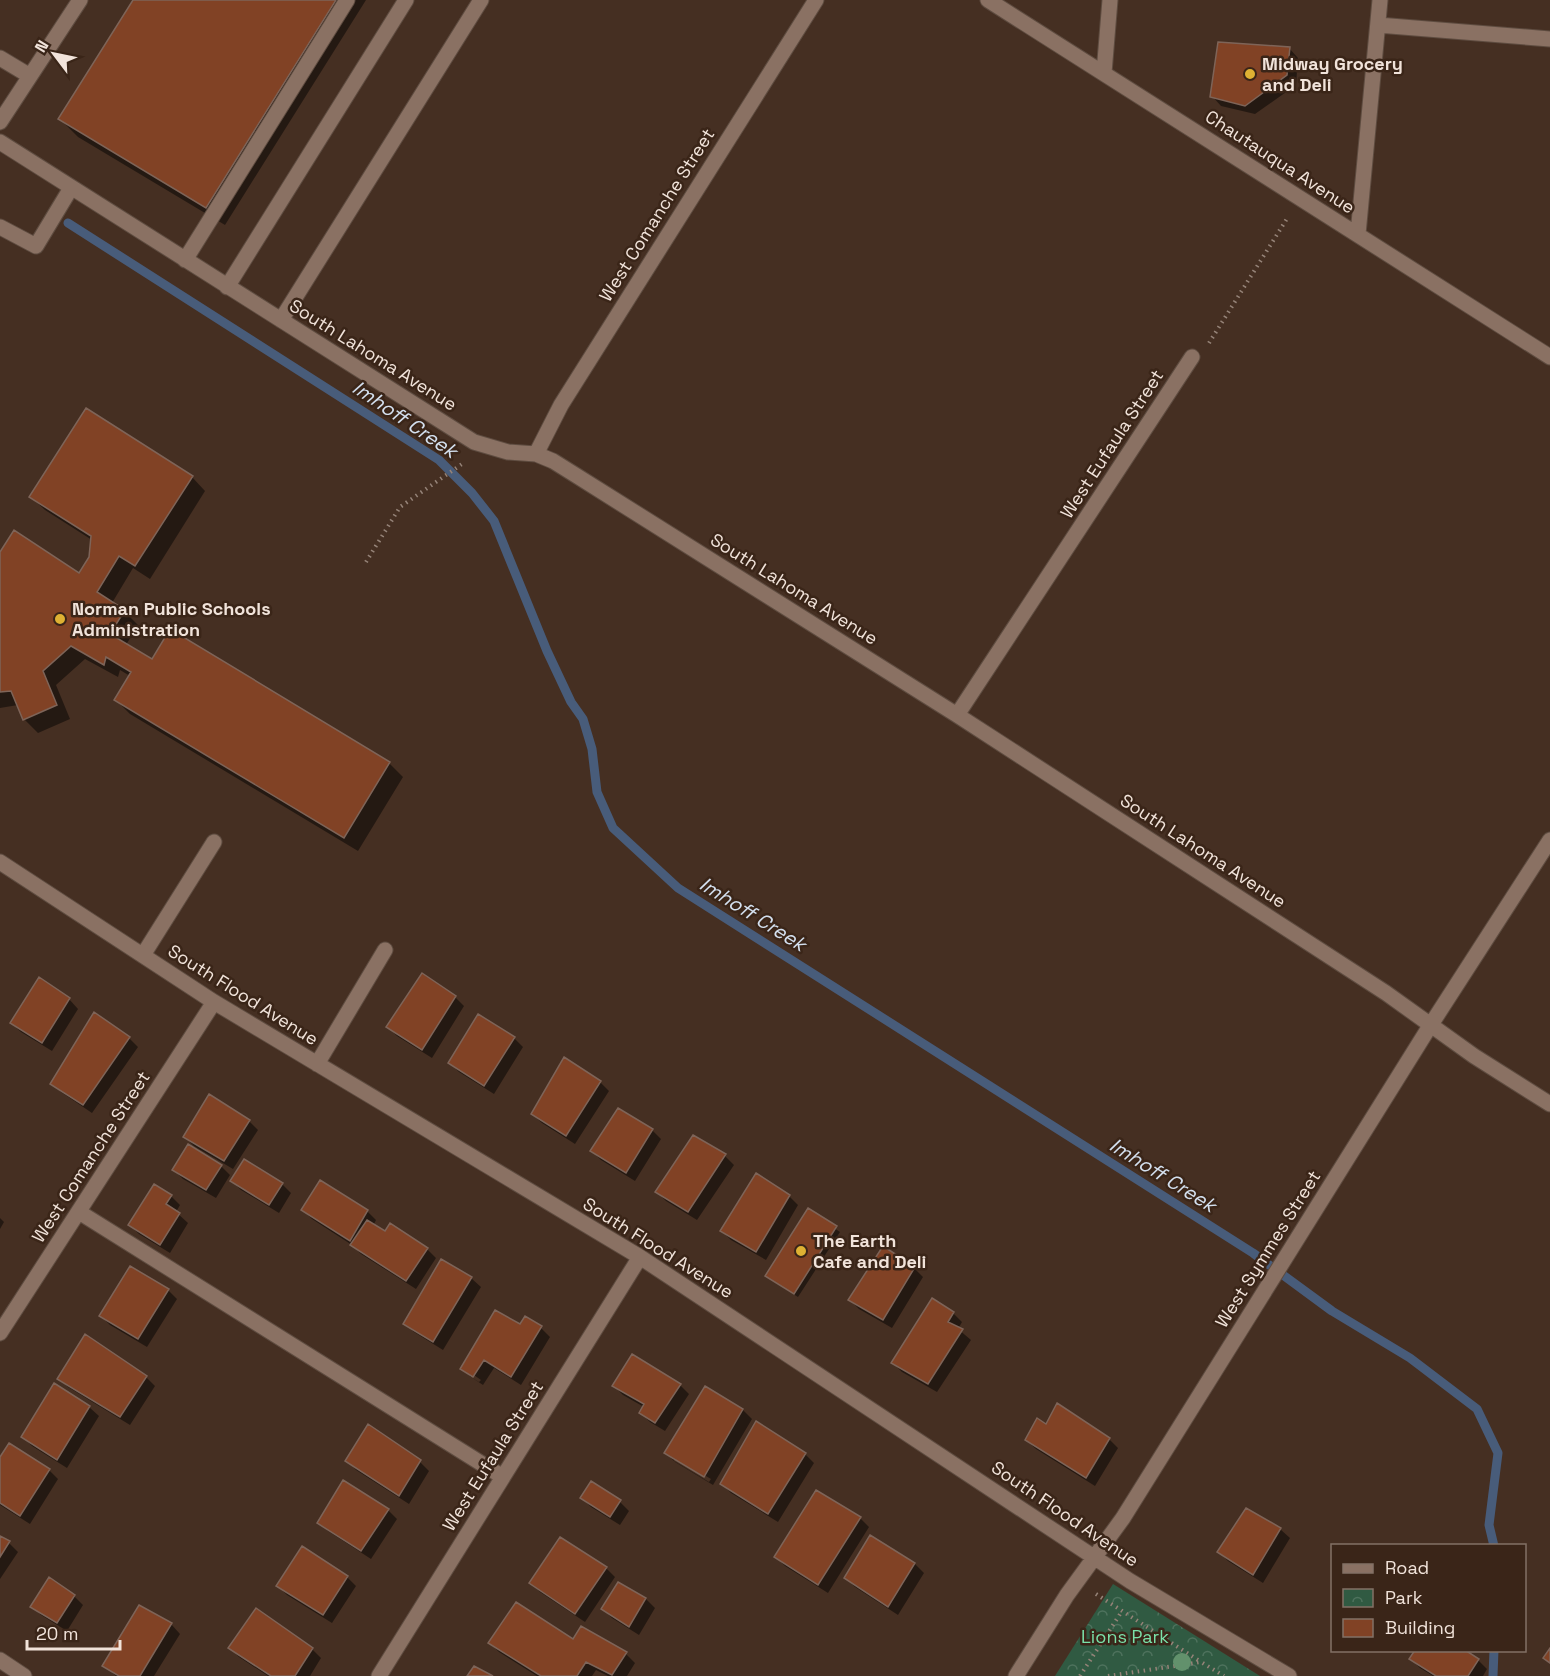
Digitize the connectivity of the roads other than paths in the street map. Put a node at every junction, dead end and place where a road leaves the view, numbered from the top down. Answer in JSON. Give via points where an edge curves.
{"nodes":[{"id":1,"x":80,"y":0,"type":"edge"},
{"id":2,"x":347,"y":0,"type":"edge"},
{"id":3,"x":406,"y":0,"type":"edge"},
{"id":4,"x":481,"y":0,"type":"edge"},
{"id":5,"x":816,"y":0,"type":"edge"},
{"id":6,"x":988,"y":0,"type":"edge"},
{"id":7,"x":1110,"y":0,"type":"edge"},
{"id":8,"x":1380,"y":0,"type":"edge"},
{"id":9,"x":1378,"y":25,"type":"junction"},
{"id":10,"x":1550,"y":39,"type":"edge"},
{"id":11,"x":0,"y":58,"type":"edge"},
{"id":12,"x":1104,"y":73,"type":"junction"},
{"id":13,"x":30,"y":76,"type":"junction"},
{"id":14,"x":0,"y":122,"type":"edge"},
{"id":15,"x":0,"y":142,"type":"edge"},
{"id":16,"x":71,"y":188,"type":"junction"},
{"id":17,"x":6,"y":231,"type":"edge"},
{"id":18,"x":1358,"y":234,"type":"junction"},
{"id":19,"x":185,"y":260,"type":"junction"},
{"id":20,"x":227,"y":287,"type":"junction"},
{"id":21,"x":281,"y":320,"type":"junction"},
{"id":22,"x":1192,"y":357,"type":"road end"},
{"id":23,"x":1550,"y":357,"type":"edge"},
{"id":24,"x":536,"y":454,"type":"junction"},
{"id":25,"x":957,"y":715,"type":"junction"},
{"id":26,"x":1550,"y":840,"type":"edge"},
{"id":27,"x":214,"y":842,"type":"dead end"},
{"id":28,"x":0,"y":862,"type":"edge"},
{"id":29,"x":385,"y":950,"type":"dead end"},
{"id":30,"x":142,"y":955,"type":"junction"},
{"id":31,"x":214,"y":1002,"type":"junction"},
{"id":32,"x":1430,"y":1026,"type":"junction"},
{"id":33,"x":317,"y":1064,"type":"junction"},
{"id":34,"x":1550,"y":1104,"type":"edge"},
{"id":35,"x":79,"y":1212,"type":"junction"},
{"id":36,"x":640,"y":1257,"type":"junction"},
{"id":37,"x":0,"y":1333,"type":"edge"},
{"id":38,"x":503,"y":1477,"type":"junction"},
{"id":39,"x":1094,"y":1558,"type":"junction"},
{"id":40,"x":0,"y":1660,"type":"edge"},
{"id":41,"x":24,"y":1676,"type":"edge"},
{"id":42,"x":379,"y":1676,"type":"edge"},
{"id":43,"x":1016,"y":1676,"type":"edge"},
{"id":44,"x":1289,"y":1676,"type":"edge"}],
"edges":[{"from":1,"to":13,"type":"street"},
{"from":2,"to":19,"type":"street"},
{"from":3,"to":20,"type":"street"},
{"from":4,"to":21,"type":"street"},
{"from":5,"to":24,"type":"street","name":"West Comanche Street","via":[[561,405]]},
{"from":6,"to":12,"type":"street","name":"Chautauqua Avenue"},
{"from":7,"to":12,"type":"street"},
{"from":8,"to":9,"type":"street"},
{"from":9,"to":10,"type":"street"},
{"from":9,"to":18,"type":"street"},
{"from":11,"to":13,"type":"street"},
{"from":12,"to":18,"type":"street","name":"Chautauqua Avenue"},
{"from":13,"to":14,"type":"street"},
{"from":15,"to":16,"type":"street","name":"South Lahoma Avenue"},
{"from":16,"to":17,"type":"street","via":[[36,246]]},
{"from":16,"to":19,"type":"street","name":"South Lahoma Avenue"},
{"from":18,"to":23,"type":"street","name":"Chautauqua Avenue"},
{"from":19,"to":20,"type":"street","name":"South Lahoma Avenue"},
{"from":20,"to":21,"type":"street","name":"South Lahoma Avenue"},
{"from":21,"to":24,"type":"street","name":"South Lahoma Avenue","via":[[474,442],[508,452]]},
{"from":22,"to":25,"type":"street","name":"West Eufaula Street"},
{"from":24,"to":25,"type":"street","name":"South Lahoma Avenue","via":[[553,461]]},
{"from":25,"to":32,"type":"street","name":"South Lahoma Avenue","via":[[1386,993]]},
{"from":26,"to":32,"type":"street","name":"West Symmes Street"},
{"from":27,"to":30,"type":"street"},
{"from":28,"to":30,"type":"street","name":"South Flood Avenue"},
{"from":29,"to":33,"type":"street"},
{"from":30,"to":31,"type":"street","name":"South Flood Avenue"},
{"from":31,"to":33,"type":"street","name":"South Flood Avenue"},
{"from":31,"to":35,"type":"street","name":"West Comanche Street"},
{"from":32,"to":34,"type":"street","name":"South Lahoma Avenue"},
{"from":32,"to":39,"type":"street","name":"West Symmes Street","via":[[1123,1518]]},
{"from":33,"to":36,"type":"street","name":"South Flood Avenue"},
{"from":35,"to":37,"type":"street","name":"West Comanche Street"},
{"from":35,"to":38,"type":"street"},
{"from":36,"to":38,"type":"street","name":"West Eufaula Street"},
{"from":36,"to":39,"type":"street","name":"South Flood Avenue"},
{"from":38,"to":42,"type":"street","name":"West Eufaula Street"},
{"from":39,"to":43,"type":"street","name":"West Symmes Street"},
{"from":39,"to":44,"type":"street","name":"South Flood Avenue"},
{"from":40,"to":41,"type":"street"}]}
